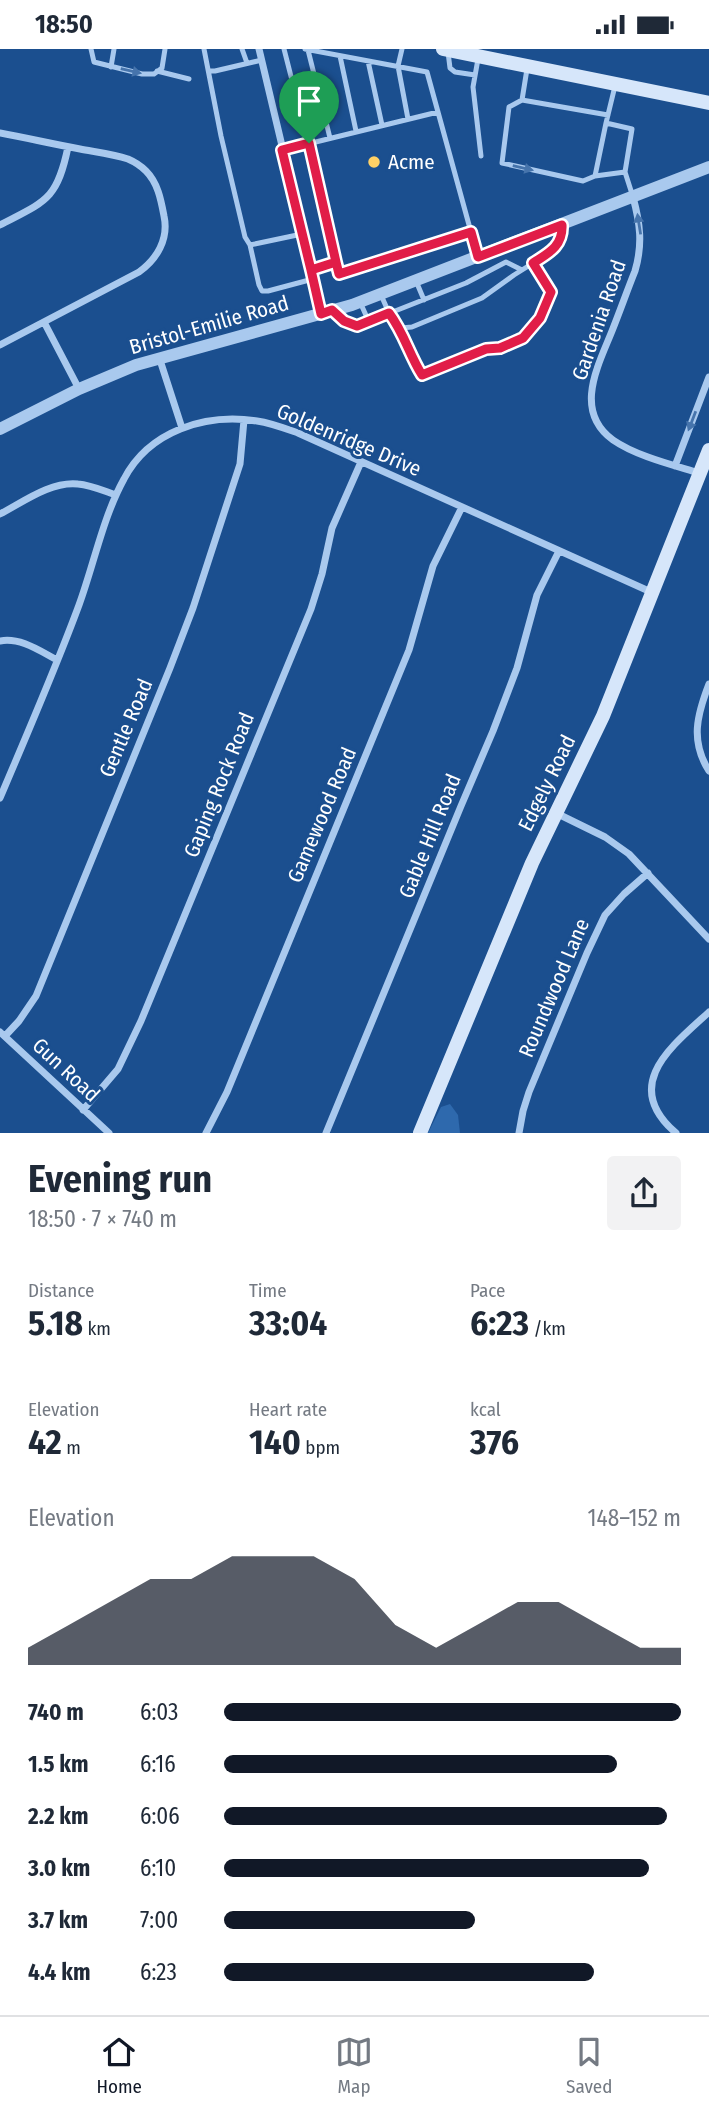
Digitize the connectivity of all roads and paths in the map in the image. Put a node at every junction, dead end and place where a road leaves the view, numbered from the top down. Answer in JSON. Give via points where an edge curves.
{"nodes":[{"id":1,"x":91,"y":49,"type":"edge"},
{"id":2,"x":114,"y":49,"type":"edge"},
{"id":3,"x":165,"y":49,"type":"edge"},
{"id":4,"x":204,"y":49,"type":"edge"},
{"id":5,"x":242,"y":49,"type":"edge"},
{"id":6,"x":259,"y":49,"type":"edge"},
{"id":7,"x":284,"y":49,"type":"edge"},
{"id":8,"x":306,"y":49,"type":"edge"},
{"id":9,"x":402,"y":49,"type":"edge"},
{"id":10,"x":446,"y":49,"type":"edge"},
{"id":11,"x":330,"y":51,"type":"edge"},
{"id":12,"x":340,"y":56,"type":"junction"},
{"id":13,"x":479,"y":56,"type":"junction"},
{"id":14,"x":262,"y":59,"type":"junction"},
{"id":15,"x":368,"y":61,"type":"junction"},
{"id":16,"x":247,"y":63,"type":"junction"},
{"id":17,"x":527,"y":66,"type":"junction"},
{"id":18,"x":111,"y":67,"type":"junction"},
{"id":19,"x":398,"y":67,"type":"junction"},
{"id":20,"x":157,"y":71,"type":"junction"},
{"id":21,"x":209,"y":71,"type":"junction"},
{"id":22,"x":475,"y":75,"type":"junction"},
{"id":23,"x":189,"y":79,"type":"dead end"},
{"id":24,"x":615,"y":83,"type":"junction"},
{"id":25,"x":708,"y":99,"type":"edge"},
{"id":26,"x":522,"y":100,"type":"junction"},
{"id":27,"x":438,"y":112,"type":"junction"},
{"id":28,"x":608,"y":115,"type":"junction"},
{"id":29,"x":408,"y":119,"type":"junction"},
{"id":30,"x":607,"y":123,"type":"junction"},
{"id":31,"x":382,"y":125,"type":"junction"},
{"id":32,"x":356,"y":131,"type":"junction"},
{"id":33,"x":0,"y":133,"type":"edge"},
{"id":34,"x":330,"y":138,"type":"junction"},
{"id":35,"x":309,"y":143,"type":"junction"},
{"id":36,"x":68,"y":147,"type":"junction"},
{"id":37,"x":282,"y":150,"type":"junction"},
{"id":38,"x":481,"y":156,"type":"dead end"},
{"id":39,"x":709,"y":167,"type":"edge"},
{"id":40,"x":625,"y":172,"type":"junction"},
{"id":41,"x":595,"y":176,"type":"junction"},
{"id":42,"x":633,"y":197,"type":"junction"},
{"id":43,"x":0,"y":225,"type":"edge"},
{"id":44,"x":562,"y":225,"type":"junction"},
{"id":45,"x":471,"y":232,"type":"junction"},
{"id":46,"x":302,"y":234,"type":"junction"},
{"id":47,"x":250,"y":245,"type":"junction"},
{"id":48,"x":478,"y":257,"type":"junction"},
{"id":49,"x":336,"y":262,"type":"junction"},
{"id":50,"x":533,"y":263,"type":"junction"},
{"id":51,"x":522,"y":270,"type":"junction"},
{"id":52,"x":312,"y":275,"type":"junction"},
{"id":53,"x":416,"y":281,"type":"junction"},
{"id":54,"x":381,"y":295,"type":"junction"},
{"id":55,"x":424,"y":300,"type":"junction"},
{"id":56,"x":360,"y":302,"type":"junction"},
{"id":57,"x":327,"y":312,"type":"junction"},
{"id":58,"x":389,"y":313,"type":"junction"},
{"id":59,"x":44,"y":322,"type":"junction"},
{"id":60,"x":369,"y":322,"type":"junction"},
{"id":61,"x":401,"y":328,"type":"junction"},
{"id":62,"x":0,"y":345,"type":"edge"},
{"id":63,"x":159,"y":357,"type":"junction"},
{"id":64,"x":709,"y":377,"type":"edge"},
{"id":65,"x":79,"y":389,"type":"junction"},
{"id":66,"x":244,"y":420,"type":"junction"},
{"id":67,"x":182,"y":428,"type":"junction"},
{"id":68,"x":0,"y":429,"type":"edge"},
{"id":69,"x":709,"y":450,"type":"edge"},
{"id":70,"x":361,"y":462,"type":"junction"},
{"id":71,"x":675,"y":466,"type":"junction"},
{"id":72,"x":699,"y":473,"type":"junction"},
{"id":73,"x":116,"y":495,"type":"junction"},
{"id":74,"x":462,"y":507,"type":"junction"},
{"id":75,"x":0,"y":514,"type":"edge"},
{"id":76,"x":559,"y":551,"type":"junction"},
{"id":77,"x":651,"y":592,"type":"junction"},
{"id":78,"x":0,"y":641,"type":"edge"},
{"id":79,"x":57,"y":660,"type":"junction"},
{"id":80,"x":709,"y":684,"type":"edge"},
{"id":81,"x":709,"y":771,"type":"edge"},
{"id":82,"x":0,"y":798,"type":"edge"},
{"id":83,"x":555,"y":813,"type":"junction"},
{"id":84,"x":648,"y":873,"type":"junction"},
{"id":85,"x":709,"y":939,"type":"edge"},
{"id":86,"x":709,"y":1012,"type":"edge"},
{"id":87,"x":3,"y":1034,"type":"edge"},
{"id":88,"x":83,"y":1109,"type":"junction"},
{"id":89,"x":330,"y":1132,"type":"edge"},
{"id":90,"x":109,"y":1133,"type":"edge"},
{"id":91,"x":206,"y":1133,"type":"edge"},
{"id":92,"x":419,"y":1133,"type":"edge"},
{"id":93,"x":519,"y":1133,"type":"edge"},
{"id":94,"x":676,"y":1133,"type":"edge"}],
"edges":[{"from":1,"to":18,"type":"lane","via":[[94,62]]},
{"from":2,"to":18,"type":"lane"},
{"from":3,"to":20,"type":"lane","via":[[162,68]]},
{"from":4,"to":21,"type":"lane"},
{"from":5,"to":16,"type":"lane"},
{"from":6,"to":14,"type":"street"},
{"from":7,"to":35,"type":"lane"},
{"from":8,"to":11,"type":"lane"},
{"from":8,"to":34,"type":"lane"},
{"from":9,"to":19,"type":"lane"},
{"from":10,"to":13,"type":"main road"},
{"from":10,"to":22,"type":"lane","via":[[450,68]]},
{"from":11,"to":12,"type":"lane"},
{"from":12,"to":15,"type":"lane"},
{"from":12,"to":32,"type":"lane"},
{"from":13,"to":17,"type":"main road"},
{"from":13,"to":22,"type":"lane"},
{"from":14,"to":16,"type":"lane"},
{"from":14,"to":37,"type":"street"},
{"from":15,"to":19,"type":"lane"},
{"from":15,"to":31,"type":"lane"},
{"from":16,"to":21,"type":"lane"},
{"from":17,"to":24,"type":"main road"},
{"from":17,"to":26,"type":"lane"},
{"from":18,"to":20,"type":"lane","one_way":true,"via":[[142,74]]},
{"from":19,"to":27,"type":"lane","via":[[427,72]]},
{"from":19,"to":29,"type":"lane"},
{"from":20,"to":23,"type":"lane"},
{"from":21,"to":47,"type":"lane"},
{"from":22,"to":38,"type":"lane","via":[[474,110]]},
{"from":24,"to":25,"type":"main road"},
{"from":24,"to":28,"type":"lane"},
{"from":26,"to":28,"type":"lane"},
{"from":26,"to":41,"type":"lane","one_way":true,"via":[[509,107],[502,163],[583,181]]},
{"from":27,"to":29,"type":"lane"},
{"from":27,"to":45,"type":"lane"},
{"from":28,"to":30,"type":"lane"},
{"from":29,"to":31,"type":"lane"},
{"from":30,"to":40,"type":"lane","via":[[632,129]]},
{"from":30,"to":41,"type":"lane"},
{"from":31,"to":32,"type":"lane"},
{"from":32,"to":34,"type":"lane"},
{"from":33,"to":36,"type":"street"},
{"from":34,"to":35,"type":"lane"},
{"from":35,"to":37,"type":"lane"},
{"from":35,"to":49,"type":"lane"},
{"from":36,"to":43,"type":"street","via":[[51,194]]},
{"from":36,"to":59,"type":"street","via":[[128,159],[145,170],[159,191],[165,229],[157,254],[147,266]]},
{"from":37,"to":46,"type":"street"},
{"from":39,"to":42,"type":"street","name":"Bristol-Emilie Road"},
{"from":40,"to":41,"type":"lane"},
{"from":40,"to":42,"type":"lane"},
{"from":42,"to":44,"type":"street","name":"Bristol-Emilie Road"},
{"from":71,"to":42,"type":"street","name":"Gardenia Road","one_way":true,"via":[[613,440],[599,425],[592,407],[593,380],[641,252]]},
{"from":44,"to":48,"type":"street","name":"Bristol-Emilie Road"},
{"from":44,"to":50,"type":"lane","via":[[563,236],[551,252]]},
{"from":45,"to":48,"type":"lane"},
{"from":45,"to":49,"type":"lane","via":[[339,274]]},
{"from":46,"to":47,"type":"lane"},
{"from":46,"to":52,"type":"street"},
{"from":47,"to":52,"type":"lane","via":[[262,291]]},
{"from":48,"to":53,"type":"street","name":"Bristol-Emilie Road"},
{"from":49,"to":52,"type":"lane"},
{"from":50,"to":51,"type":"lane"},
{"from":50,"to":61,"type":"lane","via":[[551,292],[540,318],[523,338],[422,375]]},
{"from":51,"to":55,"type":"lane","via":[[506,262]]},
{"from":51,"to":61,"type":"lane","via":[[482,298]]},
{"from":52,"to":57,"type":"street"},
{"from":53,"to":54,"type":"street","name":"Bristol-Emilie Road"},
{"from":53,"to":55,"type":"lane"},
{"from":54,"to":56,"type":"street","name":"Bristol-Emilie Road"},
{"from":54,"to":58,"type":"lane"},
{"from":55,"to":58,"type":"lane"},
{"from":56,"to":57,"type":"street","name":"Bristol-Emilie Road"},
{"from":56,"to":60,"type":"lane"},
{"from":57,"to":60,"type":"lane","via":[[357,326]]},
{"from":57,"to":63,"type":"street","name":"Bristol-Emilie Road"},
{"from":58,"to":60,"type":"lane"},
{"from":58,"to":61,"type":"lane"},
{"from":59,"to":62,"type":"street"},
{"from":59,"to":65,"type":"street"},
{"from":63,"to":65,"type":"street","name":"Bristol-Emilie Road"},
{"from":63,"to":67,"type":"street"},
{"from":64,"to":71,"type":"street","one_way":true},
{"from":65,"to":68,"type":"street","name":"Bristol-Emilie Road"},
{"from":66,"to":67,"type":"street","name":"Goldenridge Drive","via":[[205,421]]},
{"from":66,"to":70,"type":"street","name":"Goldenridge Drive","via":[[274,424]]},
{"from":66,"to":87,"type":"street","name":"Gentle Road","via":[[234,485],[170,668],[36,996]]},
{"from":67,"to":73,"type":"street","name":"Goldenridge Drive","via":[[143,452]]},
{"from":69,"to":72,"type":"main road","name":"Edgely Road"},
{"from":70,"to":74,"type":"street","name":"Goldenridge Drive"},
{"from":70,"to":88,"type":"street","name":"Gaping Rock Road","via":[[332,528],[302,632],[141,1021],[118,1069]]},
{"from":71,"to":72,"type":"street","name":"Gardenia Road"},
{"from":72,"to":77,"type":"main road","name":"Edgely Road"},
{"from":73,"to":75,"type":"street","via":[[79,484],[62,485]]},
{"from":73,"to":79,"type":"street","name":"Goldenridge Drive"},
{"from":74,"to":76,"type":"street","name":"Goldenridge Drive"},
{"from":74,"to":91,"type":"street","name":"Gamewood Road","via":[[439,549],[409,650],[379,725],[228,1092]]},
{"from":76,"to":77,"type":"street","name":"Goldenridge Drive"},
{"from":76,"to":89,"type":"street","name":"Gable Hill Road","via":[[534,603],[493,731]]},
{"from":77,"to":83,"type":"main road","name":"Edgely Road","via":[[603,716]]},
{"from":78,"to":79,"type":"street","via":[[17,642]]},
{"from":79,"to":82,"type":"street","name":"Goldenridge Drive"},
{"from":80,"to":81,"type":"street","via":[[696,730],[699,753]]},
{"from":83,"to":84,"type":"street","via":[[612,842]]},
{"from":83,"to":92,"type":"main road","name":"Edgely Road"},
{"from":84,"to":85,"type":"street"},
{"from":84,"to":93,"type":"street","name":"Roundwood Lane","via":[[611,907],[596,933],[529,1092]]},
{"from":86,"to":94,"type":"street","via":[[663,1056],[654,1073],[655,1107]]},
{"from":87,"to":88,"type":"street","name":"Gun Road"},
{"from":88,"to":90,"type":"street","name":"Gun Road"}]}
